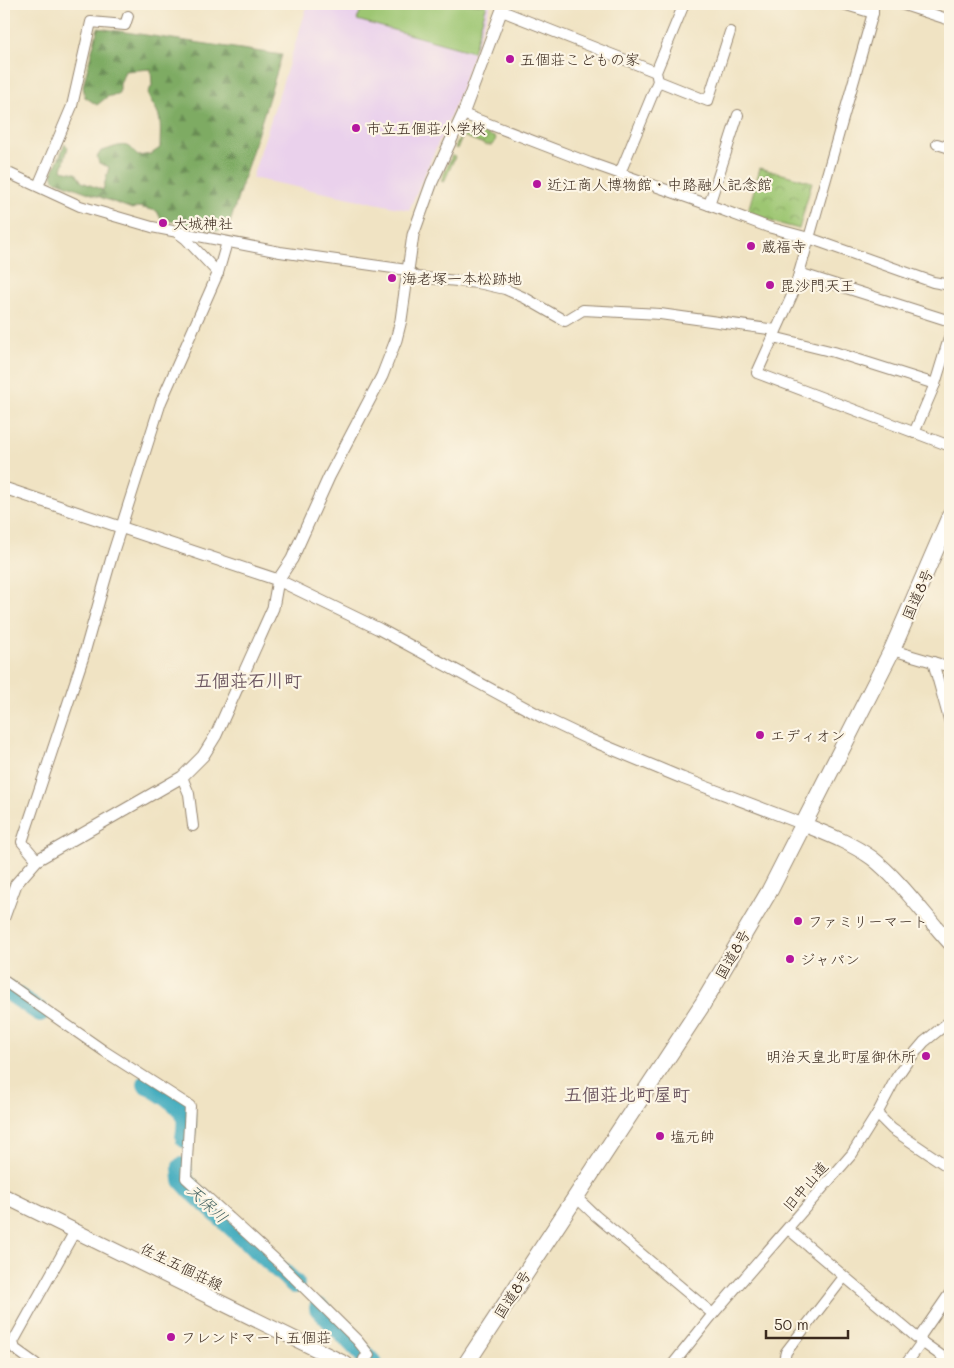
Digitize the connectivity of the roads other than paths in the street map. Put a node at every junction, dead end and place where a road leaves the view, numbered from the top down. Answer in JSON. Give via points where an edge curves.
{"nodes":[{"id":1,"x":684,"y":4,"type":"edge"},
{"id":2,"x":843,"y":4,"type":"edge"},
{"id":3,"x":902,"y":4,"type":"edge"},
{"id":4,"x":503,"y":8,"type":"edge"},
{"id":5,"x":873,"y":9,"type":"edge"},
{"id":6,"x":128,"y":16,"type":"dead end"},
{"id":7,"x":950,"y":20,"type":"edge"},
{"id":8,"x":730,"y":32,"type":"dead end"},
{"id":9,"x":657,"y":77,"type":"junction"},
{"id":10,"x":463,"y":114,"type":"junction"},
{"id":11,"x":738,"y":115,"type":"dead end"},
{"id":12,"x":937,"y":144,"type":"dead end"},
{"id":13,"x":950,"y":148,"type":"edge"},
{"id":14,"x":4,"y":171,"type":"edge"},
{"id":15,"x":620,"y":173,"type":"junction"},
{"id":16,"x":38,"y":186,"type":"junction"},
{"id":17,"x":709,"y":205,"type":"junction"},
{"id":18,"x":177,"y":232,"type":"junction"},
{"id":19,"x":809,"y":238,"type":"junction"},
{"id":20,"x":227,"y":242,"type":"junction"},
{"id":21,"x":407,"y":270,"type":"junction"},
{"id":22,"x":218,"y":273,"type":"junction"},
{"id":23,"x":799,"y":273,"type":"junction"},
{"id":24,"x":950,"y":285,"type":"edge"},
{"id":25,"x":950,"y":321,"type":"edge"},
{"id":26,"x":775,"y":333,"type":"junction"},
{"id":27,"x":950,"y":335,"type":"edge"},
{"id":28,"x":935,"y":384,"type":"junction"},
{"id":29,"x":914,"y":433,"type":"junction"},
{"id":30,"x":950,"y":446,"type":"edge"},
{"id":31,"x":4,"y":488,"type":"edge"},
{"id":32,"x":950,"y":516,"type":"edge"},
{"id":33,"x":121,"y":528,"type":"junction"},
{"id":34,"x":278,"y":580,"type":"junction"},
{"id":35,"x":892,"y":650,"type":"junction"},
{"id":36,"x":933,"y":662,"type":"junction"},
{"id":37,"x":950,"y":667,"type":"edge"},
{"id":38,"x":950,"y":723,"type":"edge"},
{"id":39,"x":182,"y":777,"type":"junction"},
{"id":40,"x":803,"y":824,"type":"junction"},
{"id":41,"x":193,"y":826,"type":"dead end"},
{"id":42,"x":37,"y":860,"type":"junction"},
{"id":43,"x":4,"y":917,"type":"edge"},
{"id":44,"x":950,"y":943,"type":"edge"},
{"id":45,"x":4,"y":981,"type":"edge"},
{"id":46,"x":950,"y":1021,"type":"edge"},
{"id":47,"x":877,"y":1114,"type":"junction"},
{"id":48,"x":950,"y":1168,"type":"edge"},
{"id":49,"x":4,"y":1196,"type":"edge"},
{"id":50,"x":576,"y":1196,"type":"junction"},
{"id":51,"x":788,"y":1229,"type":"junction"},
{"id":52,"x":75,"y":1231,"type":"junction"},
{"id":53,"x":844,"y":1277,"type":"junction"},
{"id":54,"x":950,"y":1293,"type":"edge"},
{"id":55,"x":713,"y":1314,"type":"junction"},
{"id":56,"x":921,"y":1340,"type":"junction"},
{"id":57,"x":365,"y":1360,"type":"edge"},
{"id":58,"x":950,"y":1362,"type":"edge"},
{"id":59,"x":36,"y":1364,"type":"edge"},
{"id":60,"x":346,"y":1364,"type":"edge"},
{"id":61,"x":466,"y":1364,"type":"edge"},
{"id":62,"x":673,"y":1364,"type":"edge"},
{"id":63,"x":783,"y":1364,"type":"edge"},
{"id":64,"x":906,"y":1364,"type":"edge"}],
"edges":[{"from":1,"to":9,"type":"street"},
{"from":2,"to":5,"type":"street"},
{"from":3,"to":7,"type":"street"},
{"from":4,"to":9,"type":"street"},
{"from":4,"to":10,"type":"street"},
{"from":5,"to":19,"type":"street"},
{"from":6,"to":16,"type":"street","via":[[124,25],[92,22],[72,106]]},
{"from":8,"to":9,"type":"street","via":[[708,101]]},
{"from":9,"to":15,"type":"street"},
{"from":10,"to":15,"type":"street"},
{"from":10,"to":21,"type":"street","via":[[421,212]]},
{"from":11,"to":17,"type":"street"},
{"from":12,"to":13,"type":"street"},
{"from":14,"to":16,"type":"street"},
{"from":15,"to":17,"type":"street"},
{"from":16,"to":18,"type":"street","via":[[80,206]]},
{"from":17,"to":19,"type":"street","via":[[768,228]]},
{"from":18,"to":20,"type":"street"},
{"from":18,"to":22,"type":"street"},
{"from":19,"to":23,"type":"street"},
{"from":19,"to":24,"type":"street","via":[[933,282]]},
{"from":20,"to":21,"type":"street"},
{"from":20,"to":22,"type":"street"},
{"from":21,"to":26,"type":"street","via":[[416,276],[505,289],[565,321],[583,310],[660,314]]},
{"from":21,"to":34,"type":"street","via":[[397,333],[382,376],[329,477],[292,559]]},
{"from":22,"to":33,"type":"street","via":[[161,402]]},
{"from":23,"to":25,"type":"street"},
{"from":23,"to":26,"type":"street"},
{"from":26,"to":28,"type":"street"},
{"from":26,"to":29,"type":"street","via":[[757,373]]},
{"from":27,"to":28,"type":"street"},
{"from":28,"to":29,"type":"street"},
{"from":29,"to":30,"type":"street"},
{"from":31,"to":33,"type":"street"},
{"from":32,"to":35,"type":"highway","name":"国道8号"},
{"from":33,"to":34,"type":"street"},
{"from":33,"to":42,"type":"street","via":[[83,658],[22,842]]},
{"from":34,"to":39,"type":"street","via":[[273,608],[216,735],[203,756]]},
{"from":34,"to":40,"type":"street","via":[[380,629],[586,738]]},
{"from":35,"to":36,"type":"street"},
{"from":35,"to":40,"type":"highway","name":"国道8号"},
{"from":36,"to":37,"type":"street"},
{"from":36,"to":38,"type":"street"},
{"from":39,"to":41,"type":"street","via":[[189,794]]},
{"from":39,"to":42,"type":"street"},
{"from":40,"to":44,"type":"main road","via":[[852,845],[872,859],[897,882]]},
{"from":40,"to":50,"type":"highway","name":"国道8号","via":[[770,890],[702,1005]]},
{"from":42,"to":43,"type":"street","via":[[16,884]]},
{"from":45,"to":57,"type":"street","via":[[190,1106],[186,1178],[357,1340],[369,1355]]},
{"from":46,"to":47,"type":"street","name":"旧中山道","via":[[924,1042],[907,1062]]},
{"from":47,"to":48,"type":"street","via":[[892,1129]]},
{"from":47,"to":51,"type":"street","name":"旧中山道","via":[[852,1154]]},
{"from":49,"to":52,"type":"main road","name":"佐生五個荘線"},
{"from":50,"to":55,"type":"street"},
{"from":50,"to":61,"type":"highway","name":"国道8号"},
{"from":51,"to":53,"type":"street"},
{"from":51,"to":55,"type":"street","name":"旧中山道"},
{"from":52,"to":59,"type":"street","via":[[13,1342],[15,1349]]},
{"from":52,"to":60,"type":"main road","name":"佐生五個荘線"},
{"from":53,"to":56,"type":"street"},
{"from":53,"to":63,"type":"street","via":[[786,1352]]},
{"from":54,"to":56,"type":"street"},
{"from":55,"to":62,"type":"street","name":"旧中山道"},
{"from":56,"to":58,"type":"street"},
{"from":56,"to":64,"type":"street"}]}
